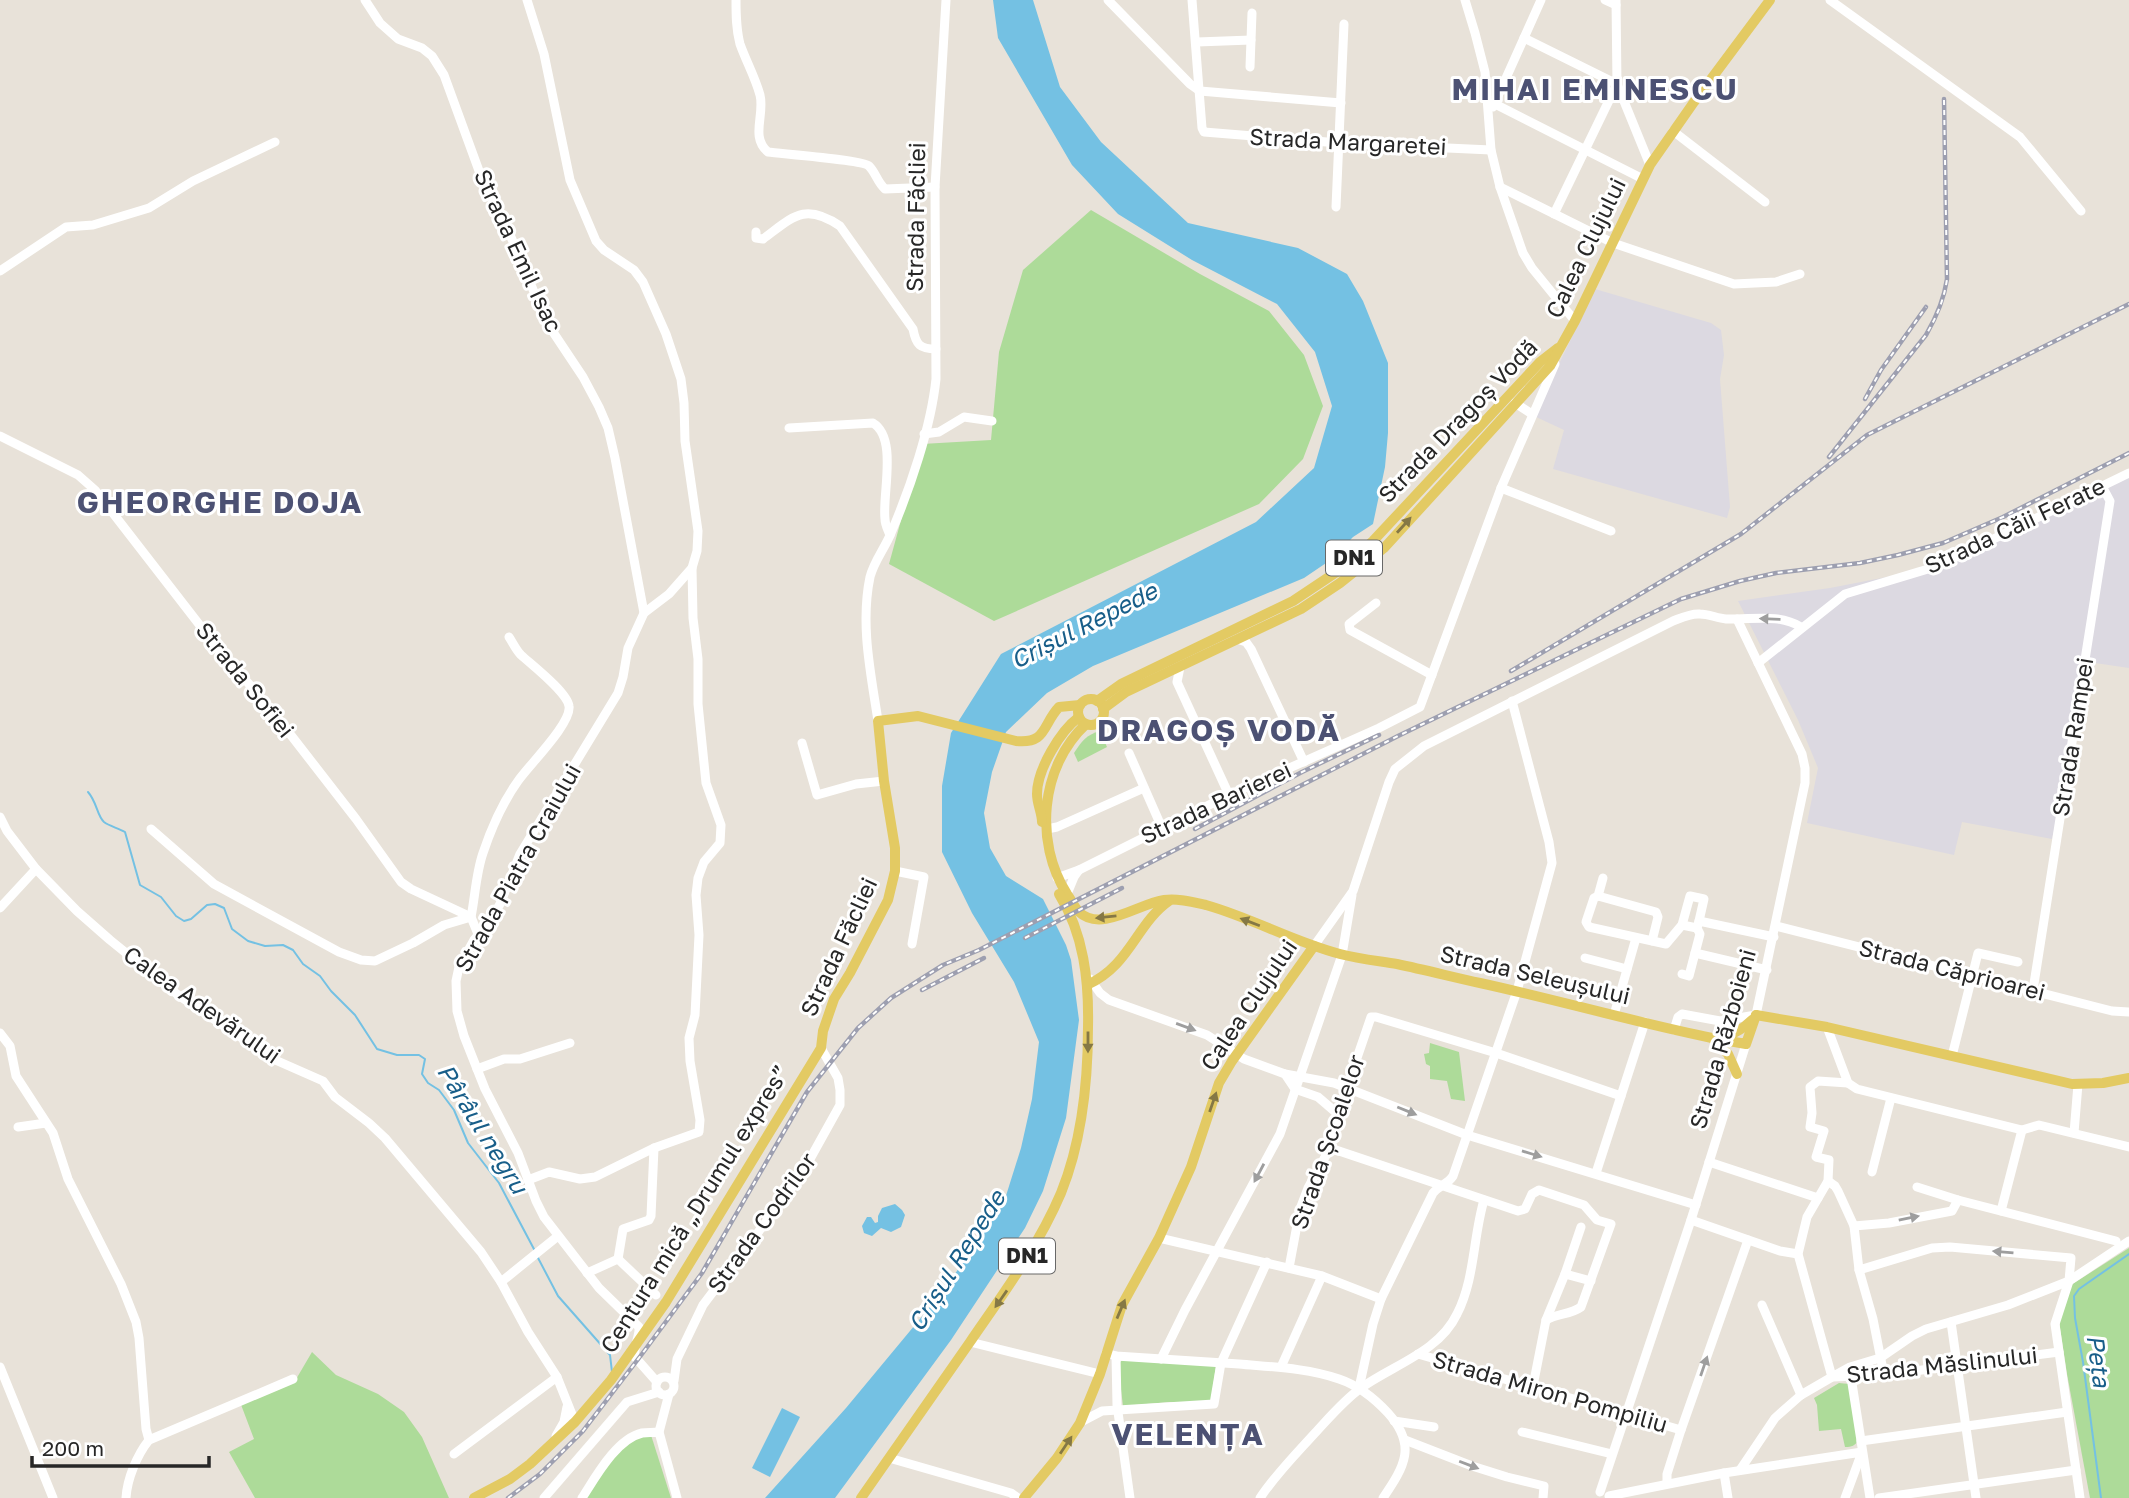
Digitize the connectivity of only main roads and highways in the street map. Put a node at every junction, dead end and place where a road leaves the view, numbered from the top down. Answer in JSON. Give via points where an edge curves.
{"nodes":[{"id":1,"x":1770,"y":0,"type":"edge"},
{"id":2,"x":1561,"y":347,"type":"junction"},
{"id":3,"x":1540,"y":362,"type":"junction"},
{"id":4,"x":1515,"y":403,"type":"junction"},
{"id":5,"x":1502,"y":410,"type":"junction"},
{"id":6,"x":1100,"y":705,"type":"junction"},
{"id":7,"x":1056,"y":715,"type":"junction"},
{"id":8,"x":1079,"y":716,"type":"junction"},
{"id":9,"x":1171,"y":900,"type":"junction"},
{"id":10,"x":1314,"y":946,"type":"junction"},
{"id":11,"x":1089,"y":980,"type":"junction"},
{"id":12,"x":1756,"y":1015,"type":"junction"},
{"id":13,"x":1712,"y":1038,"type":"junction"},
{"id":14,"x":1746,"y":1044,"type":"joint"},
{"id":15,"x":821,"y":1048,"type":"joint"},
{"id":16,"x":1737,"y":1074,"type":"road end"},
{"id":17,"x":2129,"y":1078,"type":"edge"},
{"id":18,"x":474,"y":1498,"type":"edge"},
{"id":19,"x":860,"y":1498,"type":"edge"},
{"id":20,"x":1024,"y":1498,"type":"edge"}],
"edges":[{"from":1,"to":2,"type":"main road","name":"Calea Clujului","number":"DN1","via":[[1650,165]]},
{"from":2,"to":3,"type":"main road","name":"Strada Dragoș Vodă","number":"DN1"},
{"from":2,"to":4,"type":"main road","name":"Strada Dragoș Vodă","number":"DN1","via":[[1550,366]]},
{"from":3,"to":4,"type":"main road","via":[[1514,394]]},
{"from":3,"to":5,"type":"main road","name":"Strada Dragoș Vodă","number":"DN1"},
{"from":4,"to":5,"type":"main road","name":"Strada Dragoș Vodă","number":"DN1"},
{"from":5,"to":6,"type":"main road","name":"Strada Dragoș Vodă","number":"DN1","via":[[1341,569],[1293,601],[1121,684]]},
{"from":6,"to":5,"type":"main road","name":"Strada Dragoș Vodă","number":"DN1","one_way":true,"via":[[1251,633],[1340,583],[1385,547]]},
{"from":6,"to":8,"type":"main road","name":"Strada Dragoș Vodă","number":"DN1","via":[[1090,699]]},
{"from":6,"to":8,"type":"main road","name":"Strada Dragoș Vodă","number":"DN1","via":[[1102,717],[1097,723]]},
{"from":7,"to":8,"type":"main road"},
{"from":7,"to":8,"type":"main road","via":[[1059,707],[1072,704]]},
{"from":7,"to":15,"type":"main road","name":"Strada Făcliei","via":[[1030,742],[918,716],[878,721],[895,871],[888,900],[834,999]]},
{"from":9,"to":8,"type":"main road","name":"Strada Dragoș Vodă","number":"DN1","one_way":true,"via":[[1097,919],[1079,912],[1057,878],[1047,846],[1047,798]]},
{"from":8,"to":11,"type":"main road","name":"Strada Dragoș Vodă","number":"DN1","via":[[1051,751],[1037,794],[1045,863],[1078,935]]},
{"from":10,"to":9,"type":"main road","number":"DN1","one_way":true,"via":[[1213,907]]},
{"from":9,"to":11,"type":"main road","via":[[1158,909],[1120,961]]},
{"from":10,"to":13,"type":"main road","name":"Strada Seleușului"},
{"from":20,"to":10,"type":"main road","name":"Calea Clujului","one_way":true,"via":[[1080,1423],[1111,1355],[1122,1305],[1191,1167],[1219,1083]]},
{"from":11,"to":19,"type":"main road","number":"DN1","one_way":true,"via":[[1085,1097],[1061,1191],[1007,1290]]},
{"from":12,"to":13,"type":"main road","via":[[1725,1037]]},
{"from":12,"to":14,"type":"main road","name":"Strada Războieni"},
{"from":12,"to":17,"type":"main road","via":[[2078,1084]]},
{"from":13,"to":14,"type":"main road","name":"Strada Seleușului"},
{"from":13,"to":16,"type":"main road","via":[[1723,1047]]},
{"from":15,"to":18,"type":"main road","name":"Centura mică „Drumul expres”","via":[[666,1302],[611,1380],[530,1464]]}]}
